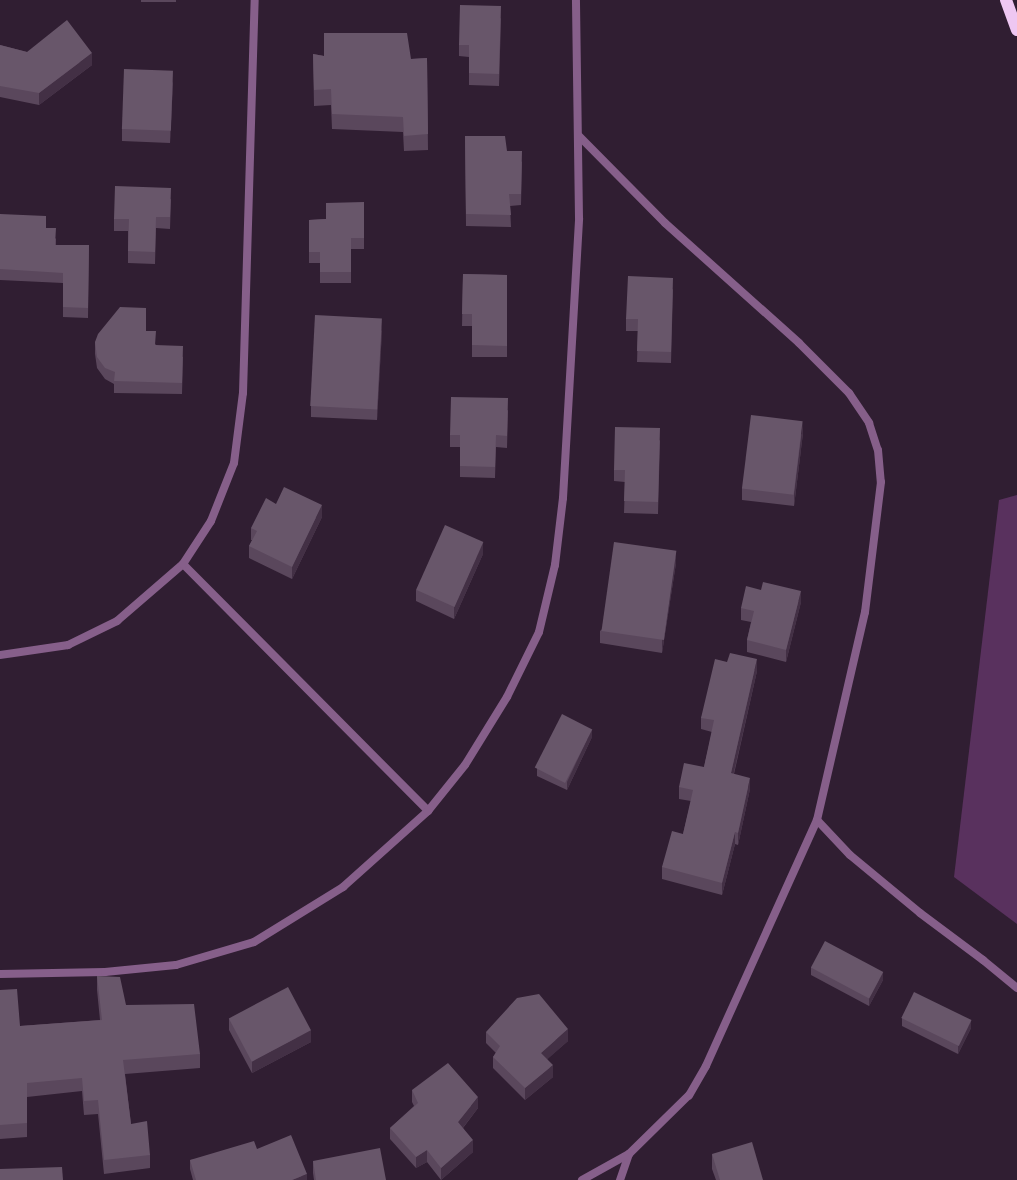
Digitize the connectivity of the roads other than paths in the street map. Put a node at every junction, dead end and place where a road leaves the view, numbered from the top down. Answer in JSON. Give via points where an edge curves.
{"nodes":[{"id":1,"x":254,"y":0,"type":"edge"},
{"id":2,"x":576,"y":0,"type":"edge"},
{"id":3,"x":1006,"y":0,"type":"edge"},
{"id":4,"x":1017,"y":30,"type":"edge"},
{"id":5,"x":579,"y":136,"type":"junction"},
{"id":6,"x":183,"y":564,"type":"junction"},
{"id":7,"x":0,"y":656,"type":"edge"},
{"id":8,"x":428,"y":811,"type":"junction"},
{"id":9,"x":817,"y":820,"type":"junction"},
{"id":10,"x":0,"y":974,"type":"edge"},
{"id":11,"x":1017,"y":988,"type":"edge"},
{"id":12,"x":629,"y":1154,"type":"junction"},
{"id":13,"x":582,"y":1180,"type":"edge"},
{"id":14,"x":620,"y":1180,"type":"edge"}],
"edges":[{"from":1,"to":6,"type":"street","via":[[243,393],[234,463],[211,521]]},
{"from":2,"to":5,"type":"street"},
{"from":3,"to":4,"type":"highway"},
{"from":5,"to":8,"type":"street","via":[[578,226],[563,498],[555,565],[539,632],[507,697],[465,765]]},
{"from":5,"to":9,"type":"street","via":[[665,223],[804,348],[849,393],[869,423],[878,450],[880,482],[866,612]]},
{"from":6,"to":7,"type":"street","via":[[117,621],[68,645]]},
{"from":6,"to":8,"type":"street"},
{"from":8,"to":10,"type":"street","via":[[343,887],[254,942],[176,965],[105,972]]},
{"from":9,"to":11,"type":"street","via":[[850,855]]},
{"from":9,"to":12,"type":"street","via":[[706,1066],[689,1095]]},
{"from":12,"to":13,"type":"street"},
{"from":12,"to":14,"type":"street"}]}
